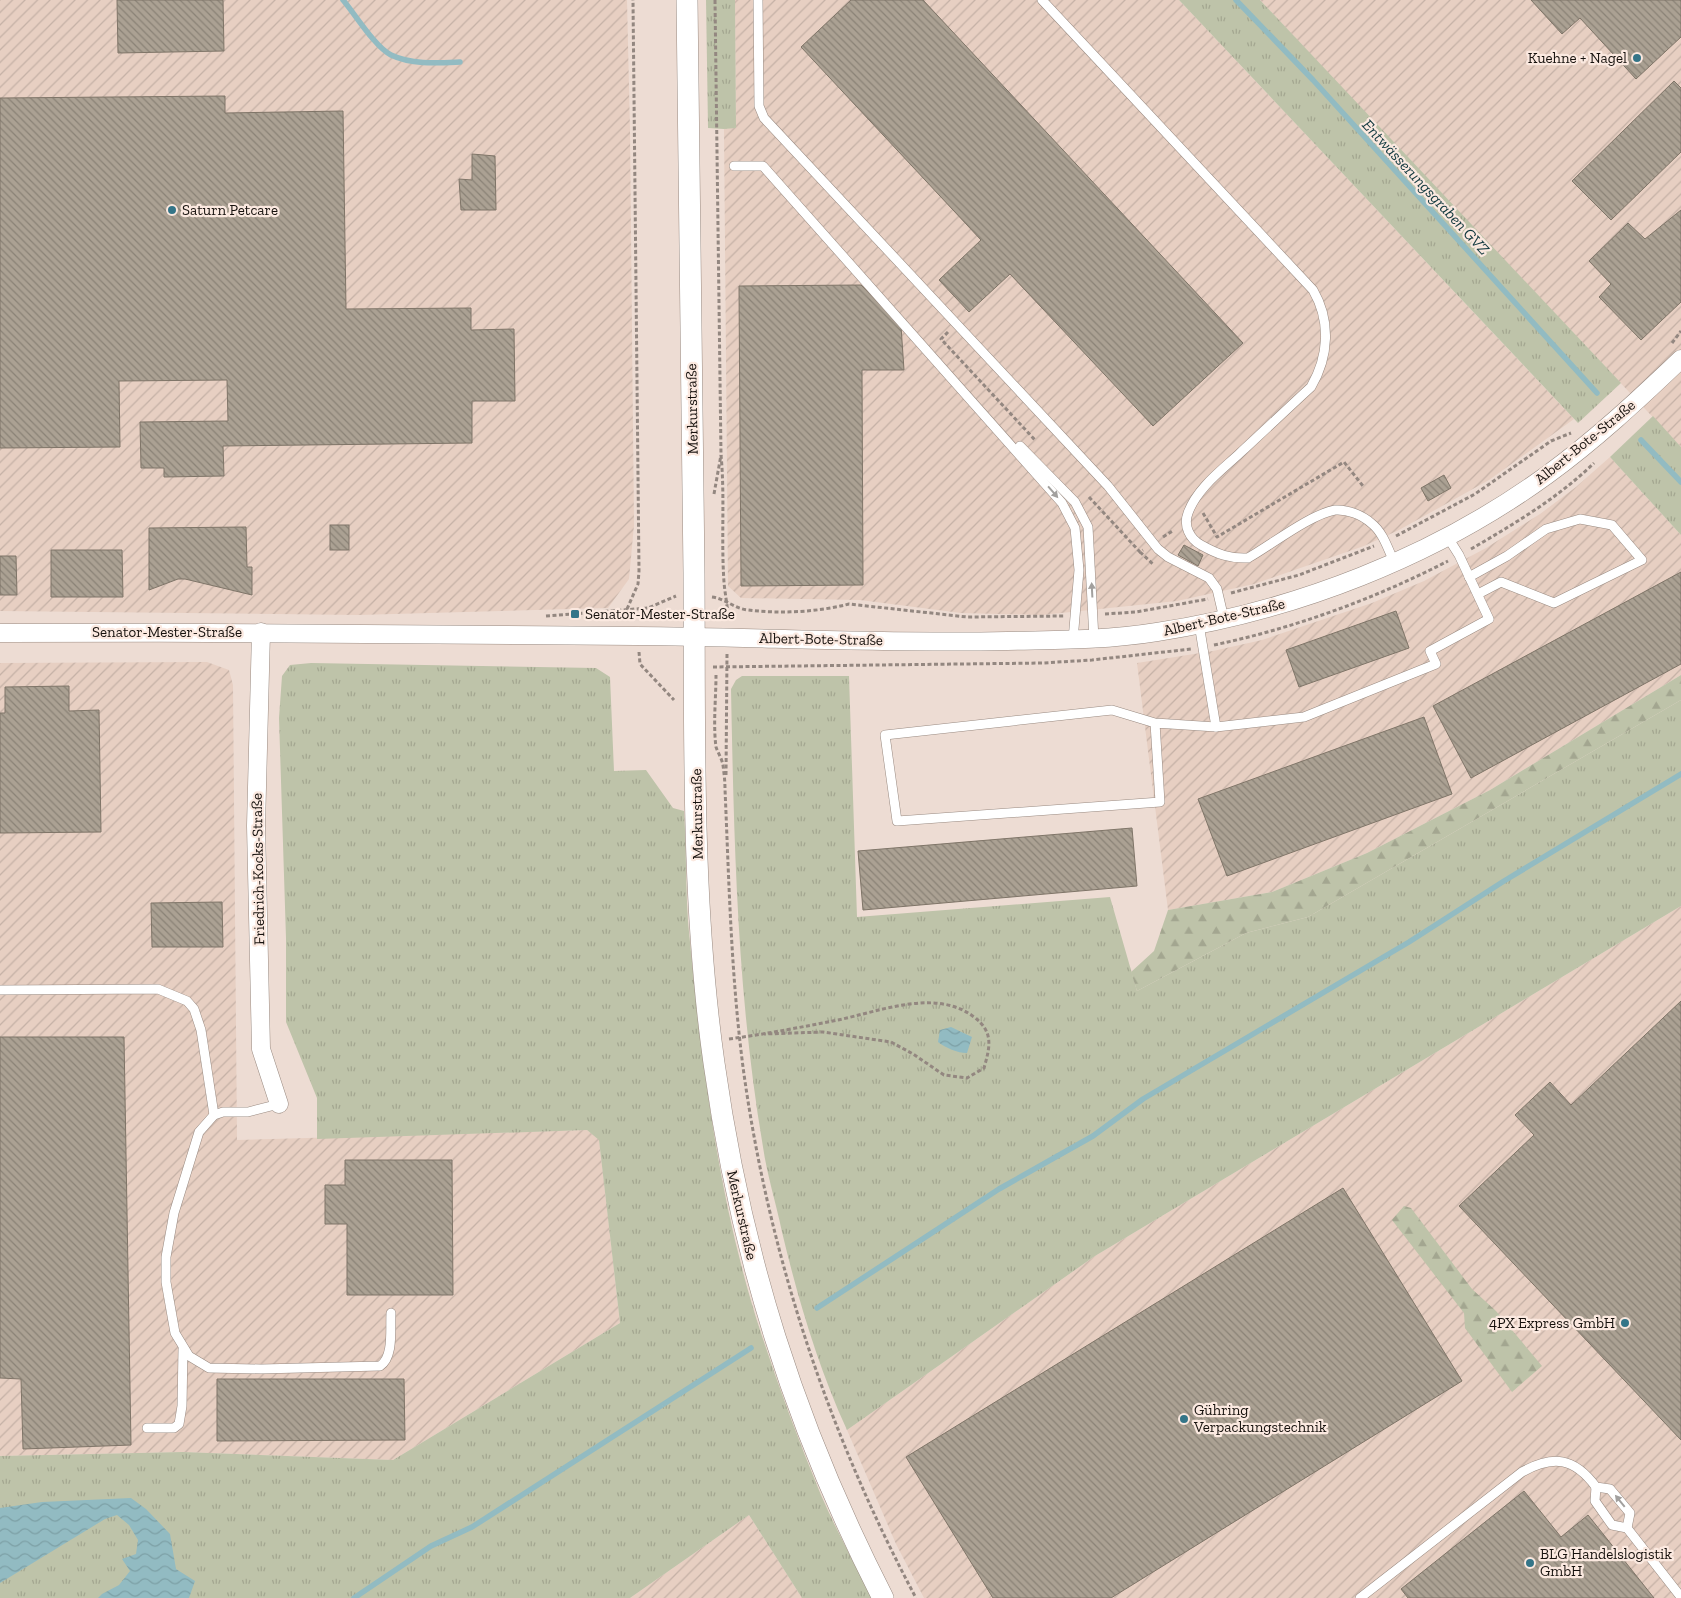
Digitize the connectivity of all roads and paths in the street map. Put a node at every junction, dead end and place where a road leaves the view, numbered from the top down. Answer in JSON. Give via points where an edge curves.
{"nodes":[{"id":1,"x":633,"y":0,"type":"edge"},
{"id":2,"x":687,"y":0,"type":"edge"},
{"id":3,"x":715,"y":0,"type":"edge"},
{"id":4,"x":758,"y":0,"type":"edge"},
{"id":5,"x":1042,"y":0,"type":"edge"},
{"id":6,"x":734,"y":166,"type":"dead end"},
{"id":7,"x":956,"y":324,"type":"junction"},
{"id":8,"x":1681,"y":359,"type":"edge"},
{"id":9,"x":963,"y":390,"type":"junction"},
{"id":10,"x":1040,"y":445,"type":"dead end"},
{"id":11,"x":721,"y":455,"type":"dead end"},
{"id":12,"x":1363,"y":486,"type":"dead end"},
{"id":13,"x":1087,"y":495,"type":"dead end"},
{"id":14,"x":1187,"y":522,"type":"junction"},
{"id":15,"x":1447,"y":536,"type":"junction"},
{"id":16,"x":1153,"y":544,"type":"junction"},
{"id":17,"x":1394,"y":562,"type":"junction"},
{"id":18,"x":1469,"y":577,"type":"junction"},
{"id":19,"x":1478,"y":594,"type":"junction"},
{"id":20,"x":640,"y":609,"type":"dead end"},
{"id":21,"x":627,"y":610,"type":"dead end"},
{"id":22,"x":1224,"y":619,"type":"junction"},
{"id":23,"x":1198,"y":624,"type":"junction"},
{"id":24,"x":261,"y":632,"type":"junction"},
{"id":25,"x":0,"y":634,"type":"edge"},
{"id":26,"x":638,"y":636,"type":"junction"},
{"id":27,"x":694,"y":637,"type":"junction"},
{"id":28,"x":1094,"y":639,"type":"junction"},
{"id":29,"x":1073,"y":640,"type":"junction"},
{"id":30,"x":678,"y":704,"type":"dead end"},
{"id":31,"x":1154,"y":723,"type":"junction"},
{"id":32,"x":1216,"y":727,"type":"junction"},
{"id":33,"x":725,"y":786,"type":"dead end"},
{"id":34,"x":0,"y":990,"type":"edge"},
{"id":35,"x":764,"y":1034,"type":"junction"},
{"id":36,"x":740,"y":1038,"type":"junction"},
{"id":37,"x":711,"y":1041,"type":"junction"},
{"id":38,"x":279,"y":1104,"type":"joint"},
{"id":39,"x":214,"y":1115,"type":"junction"},
{"id":40,"x":391,"y":1313,"type":"dead end"},
{"id":41,"x":183,"y":1349,"type":"junction"},
{"id":42,"x":147,"y":1428,"type":"dead end"},
{"id":43,"x":1596,"y":1487,"type":"junction"},
{"id":44,"x":1626,"y":1528,"type":"junction"},
{"id":45,"x":1681,"y":1597,"type":"edge"},
{"id":46,"x":883,"y":1598,"type":"edge"},
{"id":47,"x":916,"y":1598,"type":"edge"},
{"id":48,"x":1360,"y":1598,"type":"edge"}],
"edges":[{"from":1,"to":21,"type":"path","via":[[639,570],[638,584]]},
{"from":2,"to":27,"type":"street","name":"Merkurstraße"},
{"from":3,"to":11,"type":"path"},
{"from":4,"to":7,"type":"lane","via":[[759,106],[764,118]]},
{"from":5,"to":14,"type":"lane","via":[[1312,290],[1325,320],[1323,358],[1311,387],[1201,490],[1187,515]]},
{"from":6,"to":9,"type":"lane","via":[[763,166]]},
{"from":7,"to":10,"type":"path","via":[[941,339]]},
{"from":7,"to":16,"type":"lane","via":[[1108,486]]},
{"from":8,"to":15,"type":"street","name":"Albert-Bote-Straße","via":[[1572,456],[1505,503]]},
{"from":28,"to":9,"type":"lane","one_way":true,"via":[[1088,527],[1075,502]]},
{"from":9,"to":29,"type":"lane","one_way":true,"via":[[1062,503],[1076,528],[1078,570]]},
{"from":12,"to":14,"type":"path","via":[[1344,462],[1217,537],[1202,512]]},
{"from":13,"to":16,"type":"path","via":[[1140,552]]},
{"from":14,"to":16,"type":"path"},
{"from":14,"to":17,"type":"lane","via":[[1190,535],[1196,542],[1235,559],[1248,558],[1323,513],[1338,510],[1356,513],[1372,523]]},
{"from":15,"to":17,"type":"street","name":"Albert-Bote-Straße"},
{"from":15,"to":18,"type":"lane"},
{"from":16,"to":22,"type":"lane","via":[[1168,557],[1209,578],[1217,589]]},
{"from":17,"to":22,"type":"street","name":"Albert-Bote-Straße","via":[[1296,600]]},
{"from":18,"to":19,"type":"lane"},
{"from":18,"to":19,"type":"lane","via":[[1546,529],[1580,519],[1612,525],[1642,560],[1554,603],[1502,582]]},
{"from":19,"to":32,"type":"lane","via":[[1490,619],[1430,651],[1436,664],[1304,717]]},
{"from":20,"to":26,"type":"path"},
{"from":22,"to":23,"type":"street","name":"Albert-Bote-Straße"},
{"from":23,"to":28,"type":"street","name":"Albert-Bote-Straße","via":[[1156,633]]},
{"from":23,"to":32,"type":"lane"},
{"from":24,"to":25,"type":"street","name":"Senator-Mester-Straße"},
{"from":24,"to":26,"type":"street","name":"Senator-Mester-Straße"},
{"from":24,"to":38,"type":"street","name":"Friedrich-Kocks-Straße","via":[[256,826],[261,1049]]},
{"from":26,"to":27,"type":"street","name":"Senator-Mester-Straße"},
{"from":26,"to":30,"type":"path","via":[[640,664]]},
{"from":27,"to":29,"type":"street","name":"Albert-Bote-Straße","via":[[965,642]]},
{"from":27,"to":37,"type":"street","name":"Merkurstraße","via":[[700,899]]},
{"from":28,"to":29,"type":"street","name":"Albert-Bote-Straße"},
{"from":31,"to":31,"type":"lane","via":[[1112,710],[886,735],[897,821],[1160,802]]},
{"from":31,"to":32,"type":"lane"},
{"from":33,"to":36,"type":"path","via":[[728,896]]},
{"from":34,"to":39,"type":"lane","via":[[158,989],[186,1001],[194,1009],[201,1030]]},
{"from":35,"to":35,"type":"path","via":[[919,1002],[945,1003],[967,1012],[985,1025],[989,1042],[984,1068],[967,1078],[944,1075],[891,1042],[823,1032]]},
{"from":35,"to":36,"type":"path"},
{"from":36,"to":37,"type":"path"},
{"from":36,"to":47,"type":"path","via":[[759,1162],[808,1350],[838,1431],[882,1533]]},
{"from":37,"to":46,"type":"street","name":"Merkurstraße","via":[[742,1220],[781,1361],[830,1487]]},
{"from":38,"to":39,"type":"lane","via":[[248,1112]]},
{"from":39,"to":41,"type":"lane","via":[[199,1132],[174,1213],[166,1257],[172,1324]]},
{"from":40,"to":41,"type":"lane","via":[[389,1355],[380,1366],[262,1370],[209,1368]]},
{"from":41,"to":42,"type":"lane","via":[[179,1424],[174,1428]]},
{"from":43,"to":44,"type":"lane","via":[[1595,1501],[1599,1507],[1612,1524]]},
{"from":44,"to":43,"type":"lane","one_way":true,"via":[[1630,1513],[1610,1489]]},
{"from":43,"to":48,"type":"lane","via":[[1587,1474],[1564,1461],[1541,1461],[1522,1472]]},
{"from":44,"to":45,"type":"lane"}]}
